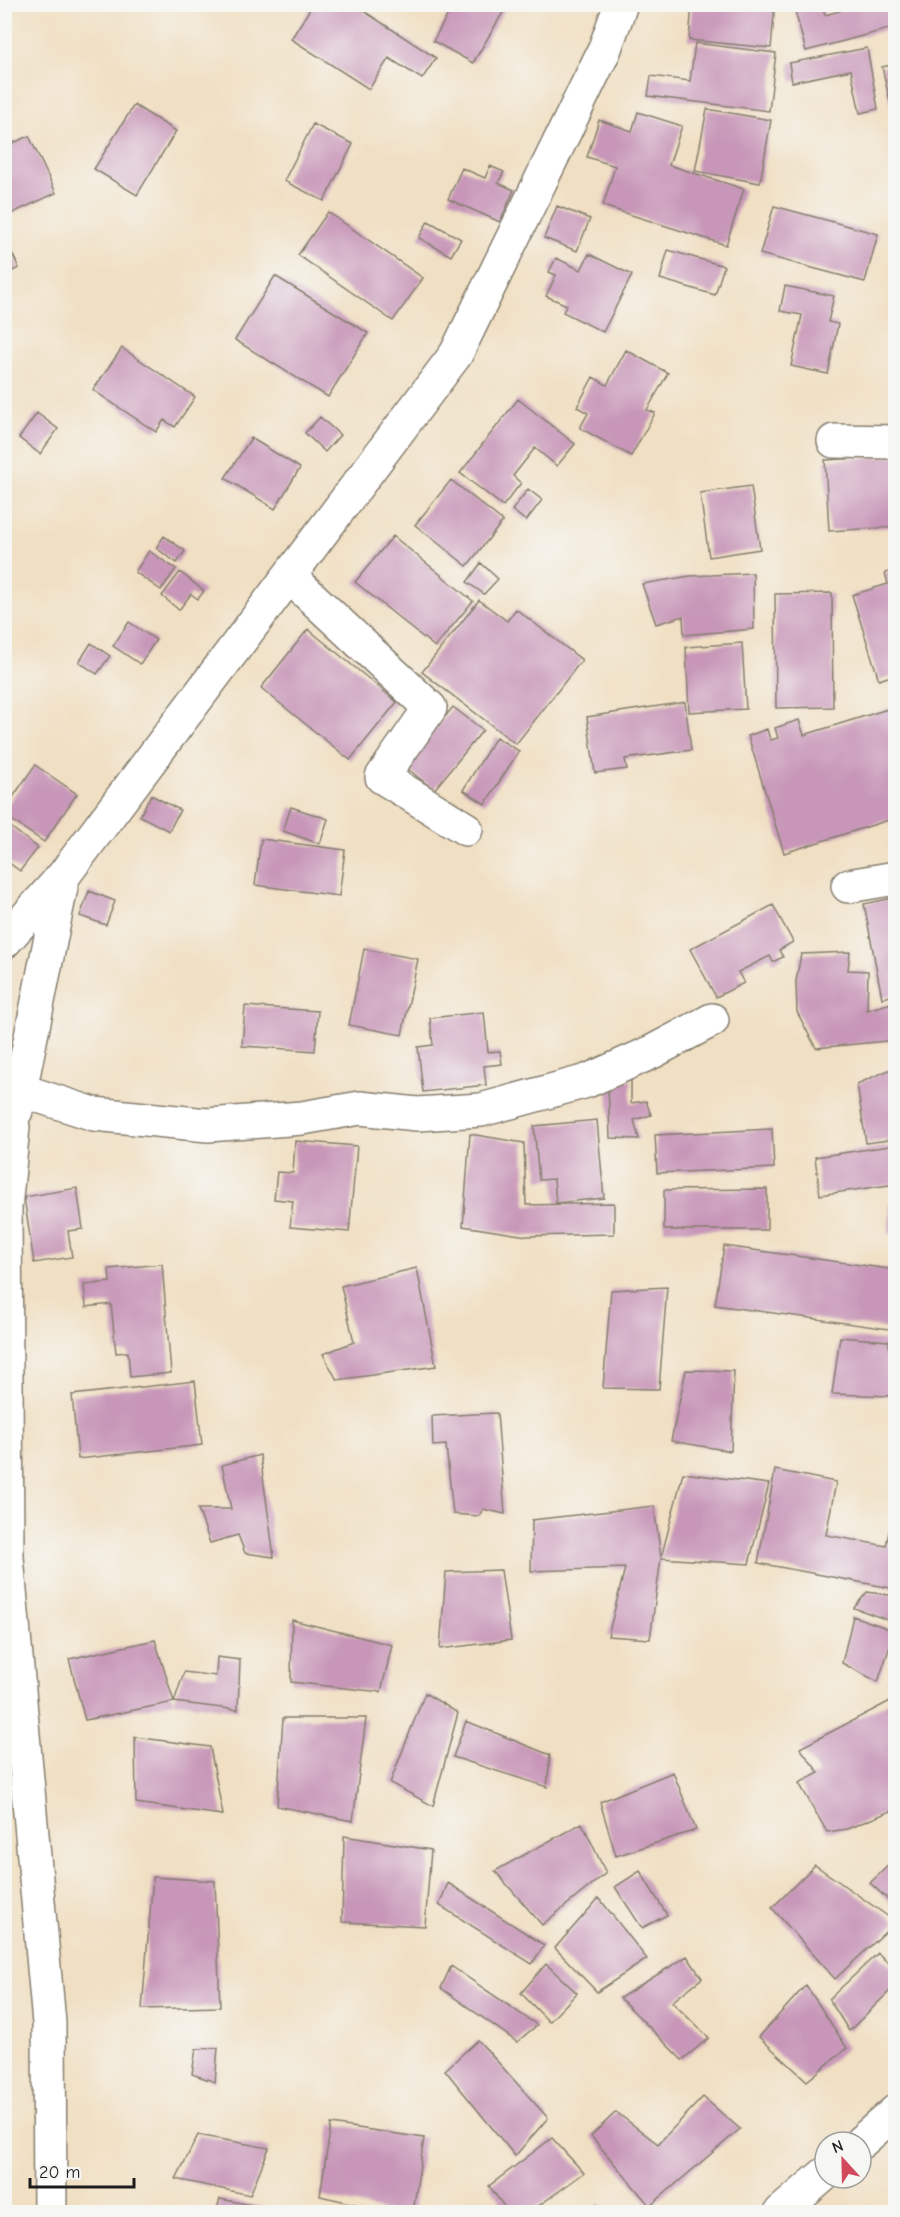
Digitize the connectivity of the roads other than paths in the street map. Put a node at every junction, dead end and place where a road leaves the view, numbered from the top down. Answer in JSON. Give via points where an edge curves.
{"nodes":[{"id":1,"x":621,"y":4,"type":"edge"},
{"id":2,"x":834,"y":441,"type":"dead end"},
{"id":3,"x":896,"y":442,"type":"edge"},
{"id":4,"x":289,"y":576,"type":"junction"},
{"id":5,"x":466,"y":829,"type":"dead end"},
{"id":6,"x":64,"y":875,"type":"junction"},
{"id":7,"x":896,"y":878,"type":"edge"},
{"id":8,"x":848,"y":886,"type":"dead end"},
{"id":9,"x":4,"y":942,"type":"edge"},
{"id":10,"x":712,"y":1020,"type":"dead end"},
{"id":11,"x":12,"y":1105,"type":"edge"},
{"id":12,"x":5,"y":1208,"type":"edge"},
{"id":13,"x":6,"y":1558,"type":"edge"},
{"id":14,"x":896,"y":2111,"type":"edge"},
{"id":15,"x":873,"y":2131,"type":"edge"},
{"id":16,"x":813,"y":2184,"type":"edge"},
{"id":17,"x":50,"y":2212,"type":"edge"},
{"id":18,"x":781,"y":2212,"type":"edge"}],
"edges":[{"from":1,"to":4,"type":"street","via":[[604,51],[456,354]]},
{"from":2,"to":3,"type":"street"},
{"from":4,"to":5,"type":"street","via":[[430,708],[382,777]]},
{"from":4,"to":6,"type":"street"},
{"from":6,"to":9,"type":"street"},
{"from":6,"to":11,"type":"street"},
{"from":7,"to":8,"type":"street"},
{"from":10,"to":11,"type":"street","via":[[587,1081],[482,1110],[417,1114],[360,1108],[302,1118],[208,1125]]},
{"from":11,"to":12,"type":"street"},
{"from":12,"to":13,"type":"street"},
{"from":13,"to":17,"type":"street","via":[[49,2023]]},
{"from":14,"to":15,"type":"street"},
{"from":16,"to":18,"type":"street"}]}
